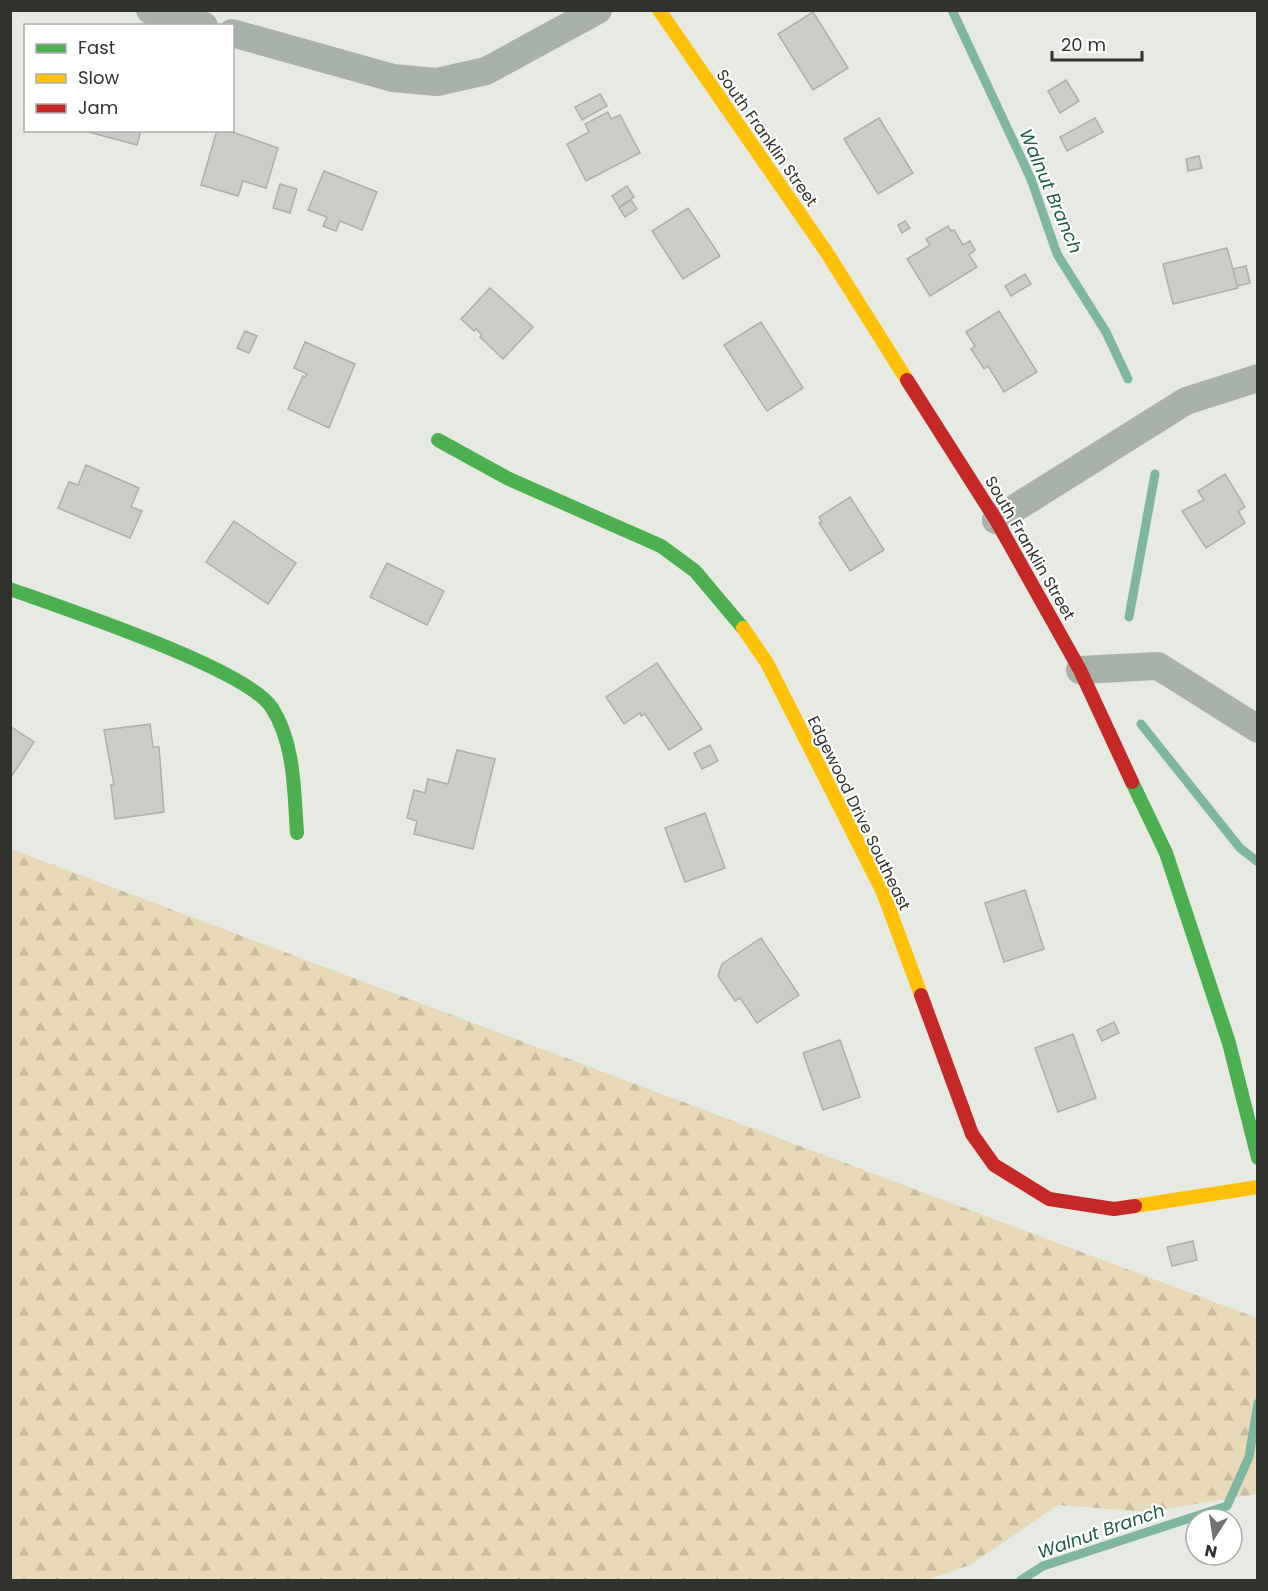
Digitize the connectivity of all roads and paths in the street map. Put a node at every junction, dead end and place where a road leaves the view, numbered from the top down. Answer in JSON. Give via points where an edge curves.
{"nodes":[{"id":1,"x":150,"y":10,"type":"edge"},
{"id":2,"x":598,"y":10,"type":"edge"},
{"id":3,"x":659,"y":10,"type":"edge"},
{"id":4,"x":197,"y":24,"type":"edge"},
{"id":5,"x":234,"y":34,"type":"edge"},
{"id":6,"x":1257,"y":378,"type":"edge"},
{"id":7,"x":438,"y":440,"type":"dead end"},
{"id":8,"x":996,"y":520,"type":"junction"},
{"id":9,"x":10,"y":589,"type":"edge"},
{"id":10,"x":1080,"y":670,"type":"junction"},
{"id":11,"x":1257,"y":729,"type":"edge"},
{"id":12,"x":297,"y":833,"type":"dead end"},
{"id":13,"x":1257,"y":1158,"type":"edge"},
{"id":14,"x":1257,"y":1187,"type":"edge"}],
"edges":[{"from":1,"to":4,"type":"street"},
{"from":2,"to":5,"type":"street","via":[[486,71],[437,82],[393,78]]},
{"from":3,"to":8,"type":"street","name":"South Franklin Street","via":[[827,253]]},
{"from":6,"to":8,"type":"street","via":[[1186,401]]},
{"from":7,"to":14,"type":"street","name":"Edgewood Drive Southeast","via":[[509,479],[661,546],[695,572],[732,612],[767,663],[882,892],[972,1134],[994,1165],[1049,1199],[1114,1209]]},
{"from":8,"to":10,"type":"street","name":"South Franklin Street"},
{"from":9,"to":12,"type":"street","via":[[223,672],[270,703],[291,753]]},
{"from":10,"to":11,"type":"street","via":[[1158,666]]},
{"from":10,"to":13,"type":"street","name":"South Franklin Street","via":[[1166,854],[1229,1042]]}]}
